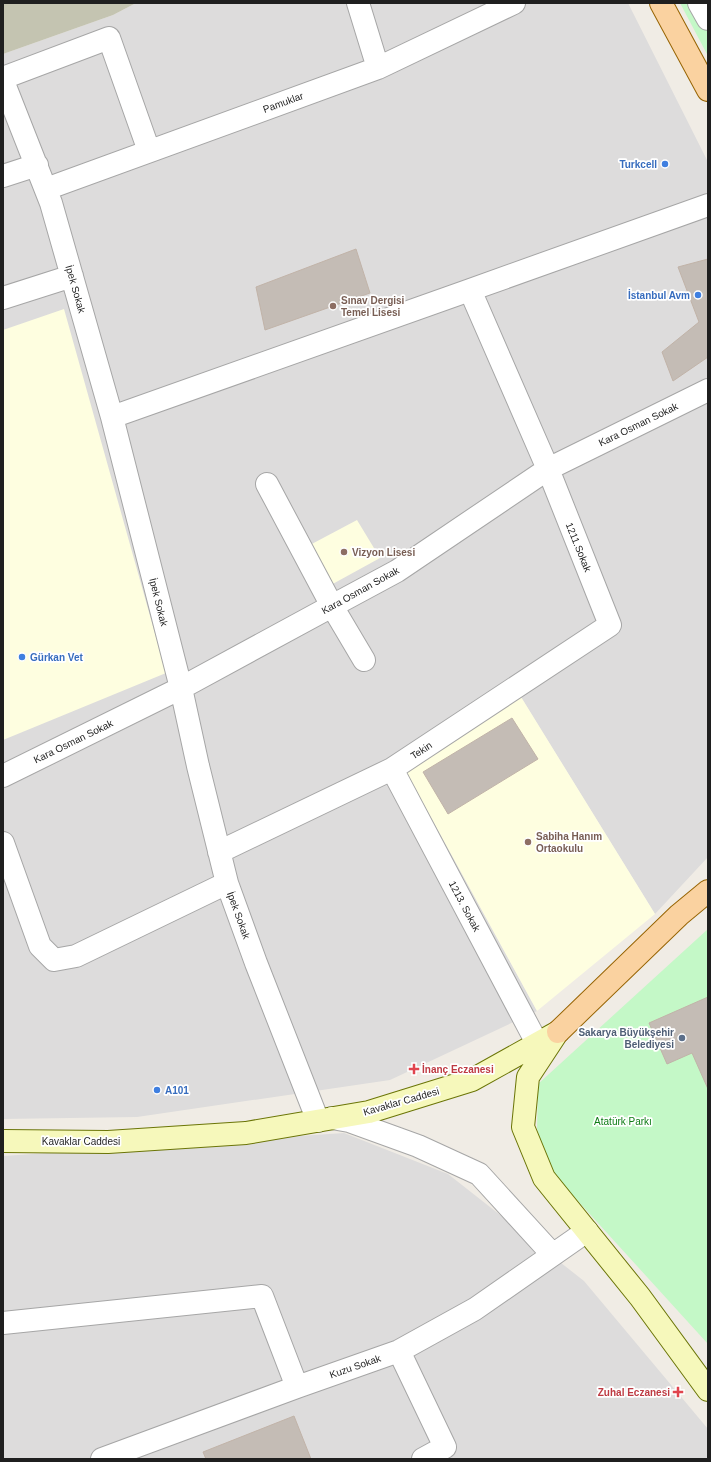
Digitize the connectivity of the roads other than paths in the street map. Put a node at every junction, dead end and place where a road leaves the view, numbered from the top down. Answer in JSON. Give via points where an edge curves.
{"nodes":[{"id":1,"x":358,"y":3,"type":"edge"},
{"id":2,"x":514,"y":3,"type":"edge"},
{"id":3,"x":661,"y":3,"type":"edge"},
{"id":4,"x":699,"y":3,"type":"edge"},
{"id":5,"x":708,"y":19,"type":"edge"},
{"id":6,"x":378,"y":68,"type":"junction"},
{"id":7,"x":3,"y":80,"type":"edge"},
{"id":8,"x":708,"y":90,"type":"edge"},
{"id":9,"x":150,"y":151,"type":"junction"},
{"id":10,"x":37,"y":165,"type":"junction"},
{"id":11,"x":3,"y":176,"type":"edge"},
{"id":12,"x":46,"y":188,"type":"junction"},
{"id":13,"x":708,"y":205,"type":"edge"},
{"id":14,"x":72,"y":276,"type":"junction"},
{"id":15,"x":470,"y":290,"type":"junction"},
{"id":16,"x":3,"y":298,"type":"edge"},
{"id":17,"x":708,"y":390,"type":"edge"},
{"id":18,"x":112,"y":417,"type":"junction"},
{"id":19,"x":548,"y":469,"type":"junction"},
{"id":20,"x":267,"y":484,"type":"dead end"},
{"id":21,"x":332,"y":606,"type":"junction"},
{"id":22,"x":610,"y":625,"type":"joint"},
{"id":23,"x":364,"y":660,"type":"dead end"},
{"id":24,"x":181,"y":688,"type":"junction"},
{"id":25,"x":392,"y":769,"type":"junction"},
{"id":26,"x":3,"y":776,"type":"edge"},
{"id":27,"x":3,"y":843,"type":"edge"},
{"id":28,"x":219,"y":852,"type":"junction"},
{"id":29,"x":227,"y":883,"type":"junction"},
{"id":30,"x":708,"y":891,"type":"edge"},
{"id":31,"x":558,"y":1032,"type":"junction"},
{"id":32,"x":537,"y":1043,"type":"junction"},
{"id":33,"x":325,"y":1119,"type":"junction"},
{"id":34,"x":3,"y":1141,"type":"edge"},
{"id":35,"x":587,"y":1231,"type":"junction"},
{"id":36,"x":553,"y":1255,"type":"junction"},
{"id":37,"x":3,"y":1323,"type":"edge"},
{"id":38,"x":399,"y":1351,"type":"junction"},
{"id":39,"x":297,"y":1387,"type":"junction"},
{"id":40,"x":708,"y":1390,"type":"edge"},
{"id":41,"x":443,"y":1453,"type":"edge"},
{"id":42,"x":102,"y":1459,"type":"edge"},
{"id":43,"x":423,"y":1459,"type":"edge"}],
"edges":[{"from":1,"to":6,"type":"street"},
{"from":2,"to":6,"type":"street","name":"Pamuklar"},
{"from":3,"to":8,"type":"main road"},
{"from":4,"to":5,"type":"street"},
{"from":6,"to":9,"type":"street","name":"Pamuklar"},
{"from":7,"to":9,"type":"street","via":[[109,38]]},
{"from":7,"to":10,"type":"street","name":"İpek Sokak"},
{"from":9,"to":12,"type":"street","name":"Pamuklar"},
{"from":10,"to":11,"type":"street"},
{"from":10,"to":12,"type":"street","name":"İpek Sokak"},
{"from":12,"to":14,"type":"street","name":"İpek Sokak"},
{"from":13,"to":15,"type":"street"},
{"from":14,"to":16,"type":"street"},
{"from":14,"to":18,"type":"street","name":"İpek Sokak"},
{"from":15,"to":18,"type":"street"},
{"from":15,"to":19,"type":"street","name":"1211.Sokak"},
{"from":17,"to":19,"type":"street","name":"Kara Osman Sokak"},
{"from":18,"to":24,"type":"street","name":"İpek Sokak"},
{"from":19,"to":21,"type":"street","name":"Kara Osman Sokak","via":[[397,570]]},
{"from":19,"to":22,"type":"street","name":"1211.Sokak"},
{"from":20,"to":21,"type":"street"},
{"from":21,"to":23,"type":"street"},
{"from":21,"to":24,"type":"street","name":"Kara Osman Sokak"},
{"from":22,"to":25,"type":"street","name":"Tekin"},
{"from":24,"to":26,"type":"street","name":"Kara Osman Sokak"},
{"from":24,"to":28,"type":"street","name":"İpek Sokak"},
{"from":25,"to":28,"type":"street","name":"Tekin"},
{"from":25,"to":32,"type":"street","name":"1213. Sokak"},
{"from":27,"to":29,"type":"street","via":[[40,946],[54,960],[76,956]]},
{"from":28,"to":29,"type":"street","name":"İpek Sokak"},
{"from":29,"to":33,"type":"street","name":"İpek Sokak","via":[[256,963]]},
{"from":30,"to":31,"type":"main road","name":"Kavaklar Caddesi","via":[[679,915]]},
{"from":31,"to":32,"type":"main road","name":"Kavaklar Caddesi"},
{"from":31,"to":35,"type":"main road","via":[[528,1076],[523,1126],[544,1178]]},
{"from":32,"to":33,"type":"main road","name":"Kavaklar Caddesi","via":[[472,1080],[369,1112]]},
{"from":33,"to":34,"type":"main road","name":"Kavaklar Caddesi","via":[[246,1133],[108,1142]]},
{"from":33,"to":36,"type":"street","via":[[349,1121],[418,1146],[479,1174]]},
{"from":35,"to":36,"type":"street","name":"Kuzu Sokak"},
{"from":35,"to":40,"type":"main road","via":[[640,1297]]},
{"from":36,"to":38,"type":"street","name":"Kuzu Sokak","via":[[475,1309]]},
{"from":37,"to":39,"type":"street","via":[[262,1296]]},
{"from":38,"to":39,"type":"street","name":"Kuzu Sokak"},
{"from":38,"to":41,"type":"street"},
{"from":39,"to":42,"type":"street","name":"Kuzu Sokak"},
{"from":41,"to":43,"type":"street"}]}
